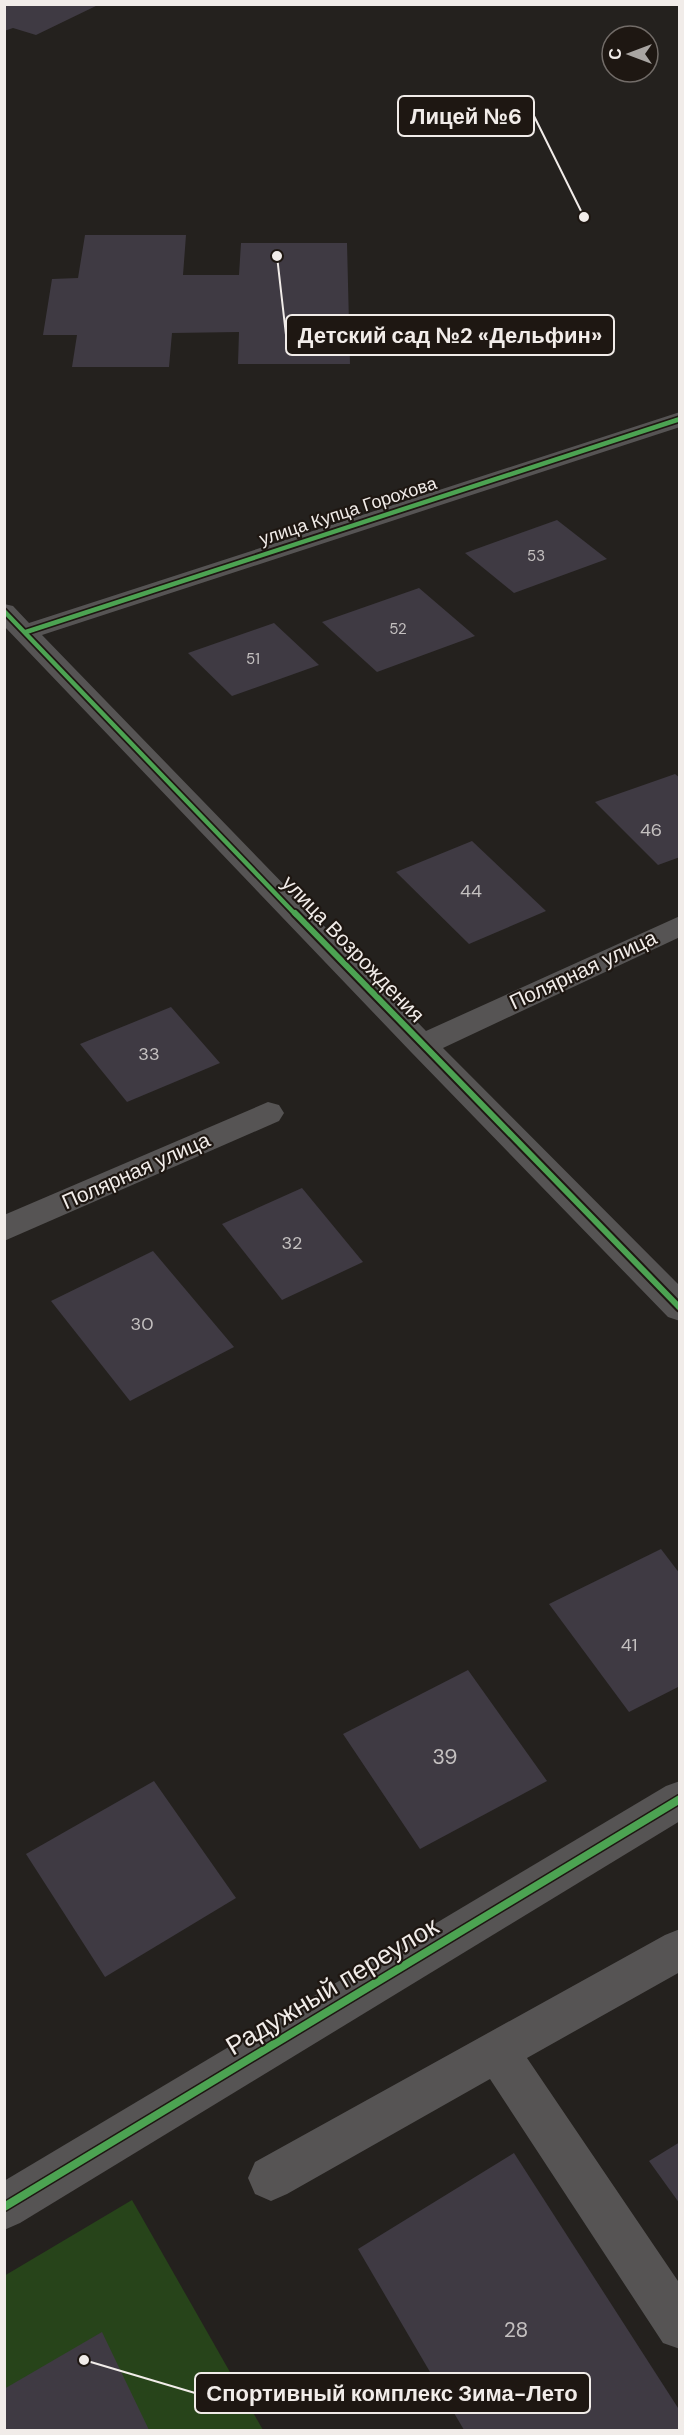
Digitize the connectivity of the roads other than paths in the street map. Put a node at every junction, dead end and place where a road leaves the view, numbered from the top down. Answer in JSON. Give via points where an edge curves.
{"nodes":[{"id":1,"x":680,"y":419,"type":"edge"},
{"id":2,"x":4,"y":611,"type":"edge"},
{"id":3,"x":26,"y":632,"type":"junction"},
{"id":4,"x":680,"y":926,"type":"edge"},
{"id":5,"x":422,"y":1045,"type":"junction"},
{"id":6,"x":268,"y":1113,"type":"dead end"},
{"id":7,"x":4,"y":1229,"type":"edge"},
{"id":8,"x":680,"y":1308,"type":"edge"},
{"id":9,"x":680,"y":1799,"type":"edge"},
{"id":10,"x":680,"y":1949,"type":"edge"},
{"id":11,"x":497,"y":2051,"type":"junction"},
{"id":12,"x":271,"y":2178,"type":"dead end"},
{"id":13,"x":4,"y":2207,"type":"edge"},
{"id":14,"x":680,"y":2326,"type":"edge"}],
"edges":[{"from":1,"to":3,"type":"street","name":"улица Купца Горохова"},
{"from":2,"to":3,"type":"street","name":"улица Возрождения"},
{"from":3,"to":5,"type":"street","name":"улица Возрождения"},
{"from":4,"to":5,"type":"street","name":"Полярная улица"},
{"from":5,"to":8,"type":"street","name":"улица Возрождения"},
{"from":6,"to":7,"type":"street","name":"Полярная улица"},
{"from":9,"to":13,"type":"street","name":"Радужный переулок"},
{"from":10,"to":11,"type":"street"},
{"from":11,"to":12,"type":"street"},
{"from":11,"to":14,"type":"street"}]}
